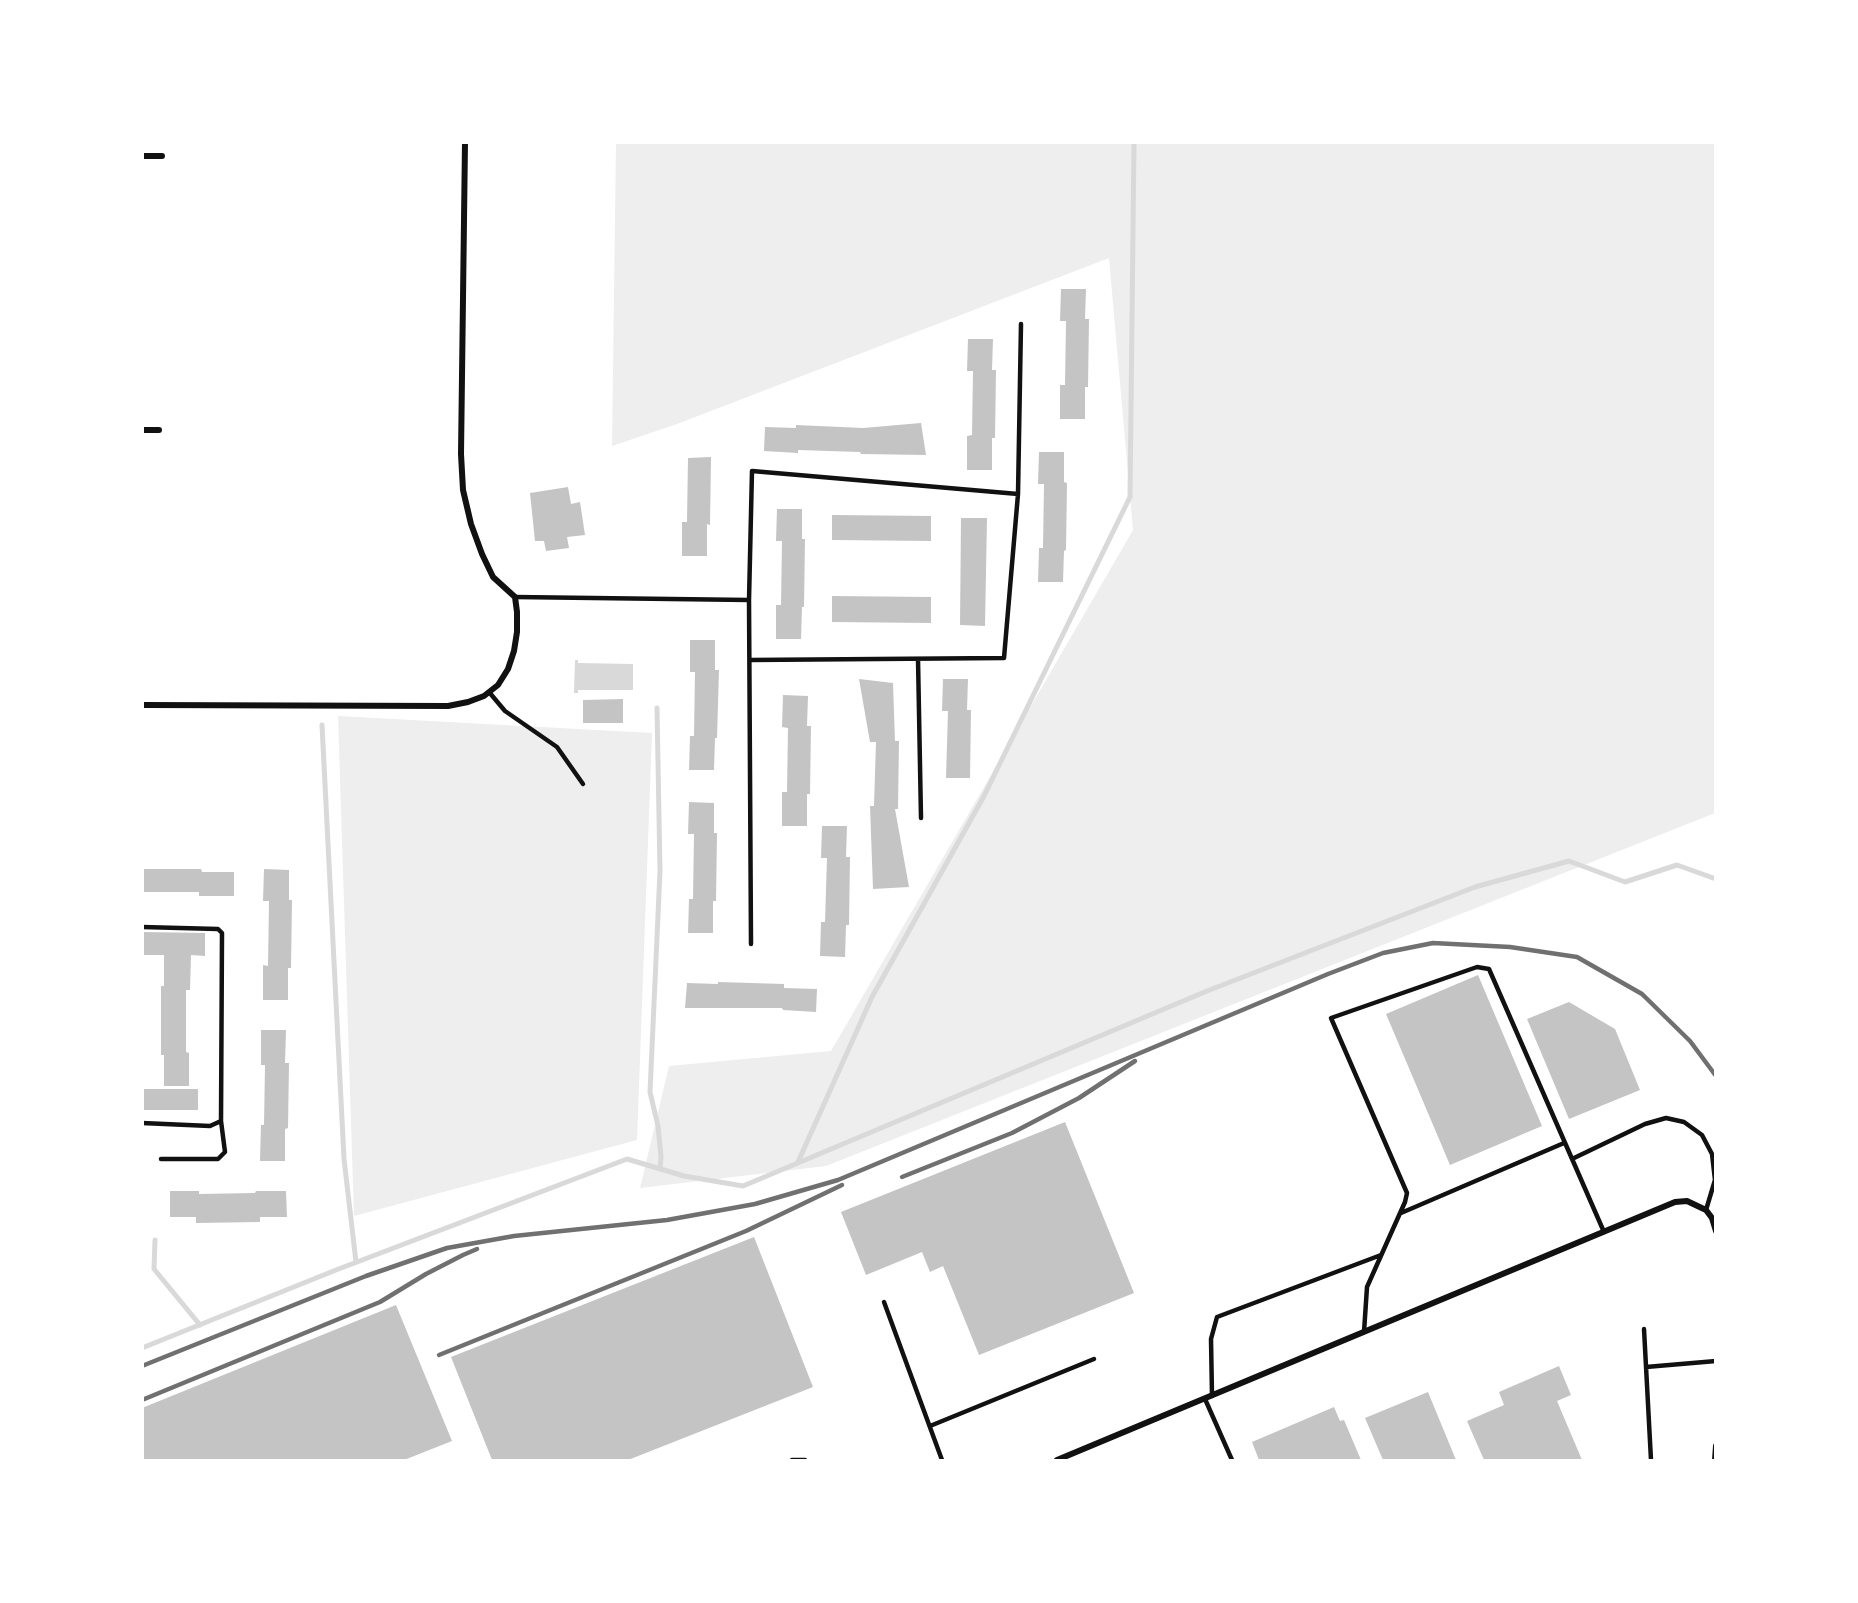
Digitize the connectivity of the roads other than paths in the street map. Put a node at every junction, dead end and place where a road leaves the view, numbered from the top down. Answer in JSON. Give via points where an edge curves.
{"nodes":[{"id":1,"x":465,"y":142,"type":"edge"},
{"id":2,"x":142,"y":156,"type":"edge"},
{"id":3,"x":162,"y":156,"type":"dead end"},
{"id":4,"x":1021,"y":324,"type":"dead end"},
{"id":5,"x":142,"y":430,"type":"edge"},
{"id":6,"x":159,"y":430,"type":"dead end"},
{"id":7,"x":1018,"y":494,"type":"junction"},
{"id":8,"x":515,"y":597,"type":"junction"},
{"id":9,"x":750,"y":600,"type":"junction"},
{"id":10,"x":918,"y":659,"type":"junction"},
{"id":11,"x":750,"y":660,"type":"junction"},
{"id":12,"x":489,"y":692,"type":"junction"},
{"id":13,"x":142,"y":705,"type":"edge"},
{"id":14,"x":583,"y":784,"type":"dead end"},
{"id":15,"x":921,"y":818,"type":"dead end"},
{"id":16,"x":142,"y":927,"type":"edge"},
{"id":17,"x":751,"y":944,"type":"dead end"},
{"id":18,"x":220,"y":1121,"type":"junction"},
{"id":19,"x":142,"y":1123,"type":"edge"},
{"id":20,"x":1564,"y":1143,"type":"junction"},
{"id":21,"x":161,"y":1159,"type":"dead end"},
{"id":22,"x":1572,"y":1159,"type":"junction"},
{"id":23,"x":1706,"y":1210,"type":"junction"},
{"id":24,"x":1401,"y":1213,"type":"junction"},
{"id":25,"x":1716,"y":1231,"type":"edge"},
{"id":26,"x":1604,"y":1232,"type":"junction"},
{"id":27,"x":1381,"y":1255,"type":"junction"},
{"id":28,"x":884,"y":1302,"type":"dead end"},
{"id":29,"x":1644,"y":1329,"type":"dead end"},
{"id":30,"x":1364,"y":1332,"type":"junction"},
{"id":31,"x":1094,"y":1359,"type":"dead end"},
{"id":32,"x":1716,"y":1361,"type":"edge"},
{"id":33,"x":1646,"y":1367,"type":"junction"},
{"id":34,"x":1212,"y":1396,"type":"junction"},
{"id":35,"x":1205,"y":1399,"type":"junction"},
{"id":36,"x":930,"y":1426,"type":"junction"},
{"id":37,"x":1716,"y":1446,"type":"edge"},
{"id":38,"x":1061,"y":1460,"type":"edge"},
{"id":39,"x":792,"y":1461,"type":"edge"},
{"id":40,"x":806,"y":1461,"type":"edge"},
{"id":41,"x":942,"y":1461,"type":"edge"},
{"id":42,"x":1232,"y":1461,"type":"edge"},
{"id":43,"x":1651,"y":1461,"type":"edge"},
{"id":44,"x":1715,"y":1461,"type":"edge"}],
"edges":[{"from":1,"to":8,"type":"street","via":[[461,453],[464,490],[482,554],[493,577]]},
{"from":2,"to":3,"type":"street"},
{"from":4,"to":7,"type":"lane"},
{"from":5,"to":6,"type":"street"},
{"from":7,"to":9,"type":"lane","via":[[752,471]]},
{"from":7,"to":10,"type":"lane","via":[[1005,658]]},
{"from":8,"to":9,"type":"lane"},
{"from":8,"to":12,"type":"street","via":[[514,651],[508,669]]},
{"from":9,"to":11,"type":"lane"},
{"from":10,"to":11,"type":"lane"},
{"from":10,"to":15,"type":"lane"},
{"from":11,"to":17,"type":"lane"},
{"from":12,"to":13,"type":"street","via":[[448,706]]},
{"from":12,"to":14,"type":"lane","via":[[505,711],[557,747]]},
{"from":16,"to":18,"type":"lane","via":[[218,929],[222,933]]},
{"from":18,"to":19,"type":"lane","via":[[210,1125]]},
{"from":18,"to":21,"type":"lane","via":[[225,1152],[218,1159]]},
{"from":20,"to":22,"type":"lane"},
{"from":20,"to":24,"type":"lane"},
{"from":20,"to":24,"type":"lane","via":[[1489,969],[1477,967],[1331,1018],[1407,1193]]},
{"from":22,"to":23,"type":"lane","via":[[1666,1118],[1684,1122],[1702,1135],[1712,1154],[1715,1180]]},
{"from":22,"to":26,"type":"lane"},
{"from":23,"to":25,"type":"street"},
{"from":23,"to":26,"type":"street","via":[[1687,1201],[1675,1202]]},
{"from":24,"to":27,"type":"lane"},
{"from":26,"to":30,"type":"street"},
{"from":27,"to":30,"type":"lane","via":[[1367,1287]]},
{"from":27,"to":34,"type":"lane","via":[[1217,1317],[1211,1339]]},
{"from":28,"to":36,"type":"lane"},
{"from":29,"to":33,"type":"lane"},
{"from":30,"to":34,"type":"street"},
{"from":31,"to":36,"type":"lane"},
{"from":32,"to":33,"type":"lane"},
{"from":33,"to":43,"type":"lane"},
{"from":34,"to":35,"type":"street"},
{"from":35,"to":38,"type":"street"},
{"from":35,"to":42,"type":"lane"},
{"from":36,"to":41,"type":"lane"},
{"from":37,"to":44,"type":"street"},
{"from":39,"to":40,"type":"lane"}]}
